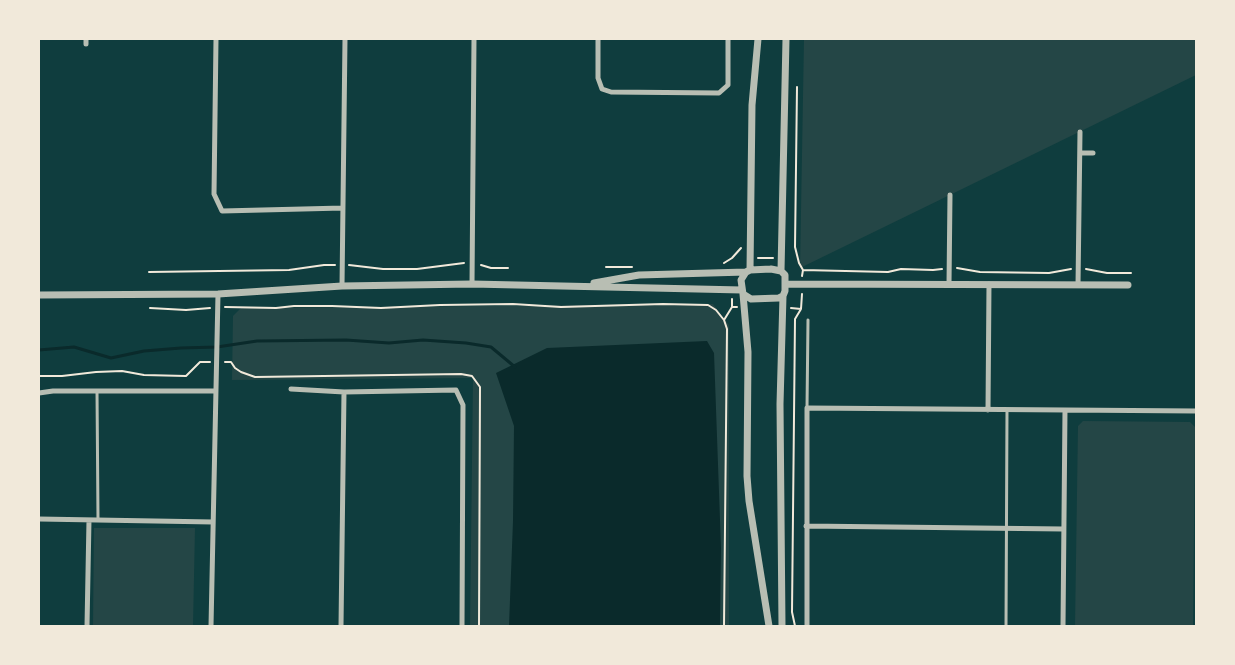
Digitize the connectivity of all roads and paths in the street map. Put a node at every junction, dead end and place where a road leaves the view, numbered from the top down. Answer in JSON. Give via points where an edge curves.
{"nodes":[{"id":1,"x":216,"y":39,"type":"edge"},
{"id":2,"x":345,"y":39,"type":"edge"},
{"id":3,"x":474,"y":39,"type":"edge"},
{"id":4,"x":598,"y":39,"type":"edge"},
{"id":5,"x":728,"y":39,"type":"edge"},
{"id":6,"x":758,"y":39,"type":"edge"},
{"id":7,"x":786,"y":39,"type":"edge"},
{"id":8,"x":798,"y":87,"type":"dead end"},
{"id":9,"x":1080,"y":132,"type":"dead end"},
{"id":10,"x":1080,"y":153,"type":"junction"},
{"id":11,"x":1093,"y":153,"type":"dead end"},
{"id":12,"x":950,"y":195,"type":"dead end"},
{"id":13,"x":343,"y":208,"type":"junction"},
{"id":14,"x":732,"y":258,"type":"dead end"},
{"id":15,"x":750,"y":258,"type":"junction"},
{"id":16,"x":781,"y":258,"type":"junction"},
{"id":17,"x":798,"y":258,"type":"junction"},
{"id":18,"x":471,"y":263,"type":"junction"},
{"id":19,"x":342,"y":265,"type":"junction"},
{"id":20,"x":508,"y":268,"type":"dead end"},
{"id":21,"x":949,"y":268,"type":"junction"},
{"id":22,"x":1078,"y":269,"type":"junction"},
{"id":23,"x":748,"y":271,"type":"junction"},
{"id":24,"x":781,"y":271,"type":"junction"},
{"id":25,"x":149,"y":272,"type":"dead end"},
{"id":26,"x":1130,"y":273,"type":"dead end"},
{"id":27,"x":472,"y":284,"type":"junction"},
{"id":28,"x":786,"y":284,"type":"junction"},
{"id":29,"x":949,"y":284,"type":"junction"},
{"id":30,"x":989,"y":284,"type":"junction"},
{"id":31,"x":1078,"y":285,"type":"junction"},
{"id":32,"x":1128,"y":285,"type":"dead end"},
{"id":33,"x":342,"y":286,"type":"junction"},
{"id":34,"x":582,"y":286,"type":"junction"},
{"id":35,"x":743,"y":292,"type":"junction"},
{"id":36,"x":218,"y":294,"type":"junction"},
{"id":37,"x":39,"y":295,"type":"edge"},
{"id":38,"x":783,"y":296,"type":"junction"},
{"id":39,"x":732,"y":307,"type":"dead end"},
{"id":40,"x":150,"y":308,"type":"dead end"},
{"id":41,"x":217,"y":308,"type":"junction"},
{"id":42,"x":802,"y":309,"type":"dead end"},
{"id":43,"x":724,"y":320,"type":"junction"},
{"id":44,"x":808,"y":320,"type":"dead end"},
{"id":45,"x":216,"y":362,"type":"junction"},
{"id":46,"x":39,"y":376,"type":"edge"},
{"id":47,"x":291,"y":389,"type":"dead end"},
{"id":48,"x":97,"y":390,"type":"junction"},
{"id":49,"x":216,"y":391,"type":"junction"},
{"id":50,"x":344,"y":392,"type":"junction"},
{"id":51,"x":39,"y":394,"type":"edge"},
{"id":52,"x":807,"y":408,"type":"junction"},
{"id":53,"x":988,"y":410,"type":"junction"},
{"id":54,"x":1007,"y":410,"type":"junction"},
{"id":55,"x":1065,"y":410,"type":"junction"},
{"id":56,"x":1196,"y":411,"type":"edge"},
{"id":57,"x":39,"y":519,"type":"edge"},
{"id":58,"x":89,"y":520,"type":"junction"},
{"id":59,"x":98,"y":520,"type":"junction"},
{"id":60,"x":213,"y":522,"type":"junction"},
{"id":61,"x":806,"y":526,"type":"junction"},
{"id":62,"x":1006,"y":528,"type":"junction"},
{"id":63,"x":1064,"y":529,"type":"junction"},
{"id":64,"x":87,"y":626,"type":"edge"},
{"id":65,"x":211,"y":626,"type":"edge"},
{"id":66,"x":341,"y":626,"type":"edge"},
{"id":67,"x":462,"y":626,"type":"edge"},
{"id":68,"x":478,"y":626,"type":"edge"},
{"id":69,"x":724,"y":626,"type":"edge"},
{"id":70,"x":769,"y":626,"type":"edge"},
{"id":71,"x":782,"y":626,"type":"edge"},
{"id":72,"x":795,"y":626,"type":"edge"},
{"id":73,"x":806,"y":626,"type":"edge"},
{"id":74,"x":1006,"y":626,"type":"edge"},
{"id":75,"x":1063,"y":626,"type":"edge"}],
"edges":[{"from":1,"to":13,"type":"street","via":[[214,194],[222,211]]},
{"from":2,"to":13,"type":"street"},
{"from":3,"to":18,"type":"street"},
{"from":4,"to":5,"type":"street","via":[[598,78],[602,89],[611,92],[718,93],[728,85]]},
{"from":6,"to":15,"type":"street","via":[[752,105]]},
{"from":7,"to":16,"type":"street"},
{"from":8,"to":17,"type":"path","via":[[795,247]]},
{"from":9,"to":10,"type":"street"},
{"from":10,"to":11,"type":"street"},
{"from":10,"to":22,"type":"street"},
{"from":12,"to":21,"type":"street"},
{"from":13,"to":19,"type":"street"},
{"from":14,"to":15,"type":"path"},
{"from":15,"to":16,"type":"path"},
{"from":15,"to":23,"type":"street"},
{"from":16,"to":17,"type":"path"},
{"from":16,"to":24,"type":"street"},
{"from":17,"to":21,"type":"path","via":[[803,270],[888,272]]},
{"from":18,"to":19,"type":"path","via":[[417,269]]},
{"from":18,"to":20,"type":"path"},
{"from":18,"to":27,"type":"street"},
{"from":19,"to":25,"type":"path","via":[[289,270]]},
{"from":19,"to":33,"type":"street"},
{"from":21,"to":22,"type":"path","via":[[1049,273]]},
{"from":21,"to":29,"type":"street"},
{"from":22,"to":26,"type":"path"},
{"from":22,"to":31,"type":"street"},
{"from":23,"to":24,"type":"street"},
{"from":23,"to":34,"type":"street","via":[[639,275]]},
{"from":23,"to":35,"type":"street","via":[[742,280]]},
{"from":24,"to":28,"type":"street"},
{"from":27,"to":33,"type":"street"},
{"from":27,"to":34,"type":"street"},
{"from":28,"to":29,"type":"street"},
{"from":28,"to":38,"type":"street"},
{"from":29,"to":30,"type":"street"},
{"from":30,"to":31,"type":"street"},
{"from":30,"to":53,"type":"street"},
{"from":31,"to":32,"type":"street"},
{"from":33,"to":36,"type":"street"},
{"from":34,"to":35,"type":"street"},
{"from":35,"to":38,"type":"street","via":[[751,299]]},
{"from":35,"to":70,"type":"street","via":[[748,352],[749,502]]},
{"from":36,"to":37,"type":"street"},
{"from":36,"to":41,"type":"street"},
{"from":38,"to":71,"type":"street","via":[[780,394]]},
{"from":39,"to":43,"type":"path"},
{"from":40,"to":41,"type":"path"},
{"from":41,"to":43,"type":"path","via":[[708,305]]},
{"from":41,"to":45,"type":"street"},
{"from":42,"to":72,"type":"path","via":[[795,319],[792,612]]},
{"from":43,"to":69,"type":"path","via":[[727,329]]},
{"from":44,"to":52,"type":"lane"},
{"from":45,"to":46,"type":"path","via":[[200,362],[186,376],[114,371]]},
{"from":45,"to":49,"type":"street"},
{"from":45,"to":68,"type":"path","via":[[231,362],[241,372],[255,377],[472,376],[480,387]]},
{"from":47,"to":50,"type":"street"},
{"from":48,"to":49,"type":"street"},
{"from":48,"to":51,"type":"street","via":[[53,390]]},
{"from":48,"to":59,"type":"lane"},
{"from":49,"to":60,"type":"street"},
{"from":50,"to":66,"type":"street"},
{"from":50,"to":67,"type":"street","via":[[456,390],[463,405]]},
{"from":52,"to":53,"type":"street"},
{"from":52,"to":61,"type":"street"},
{"from":53,"to":54,"type":"street"},
{"from":54,"to":55,"type":"street"},
{"from":54,"to":62,"type":"lane"},
{"from":55,"to":56,"type":"street"},
{"from":55,"to":63,"type":"street"},
{"from":57,"to":58,"type":"street"},
{"from":58,"to":59,"type":"street"},
{"from":58,"to":64,"type":"street"},
{"from":59,"to":60,"type":"street"},
{"from":60,"to":65,"type":"street"},
{"from":61,"to":62,"type":"street"},
{"from":61,"to":73,"type":"street"},
{"from":62,"to":63,"type":"street"},
{"from":62,"to":74,"type":"lane"},
{"from":63,"to":75,"type":"street"}]}
